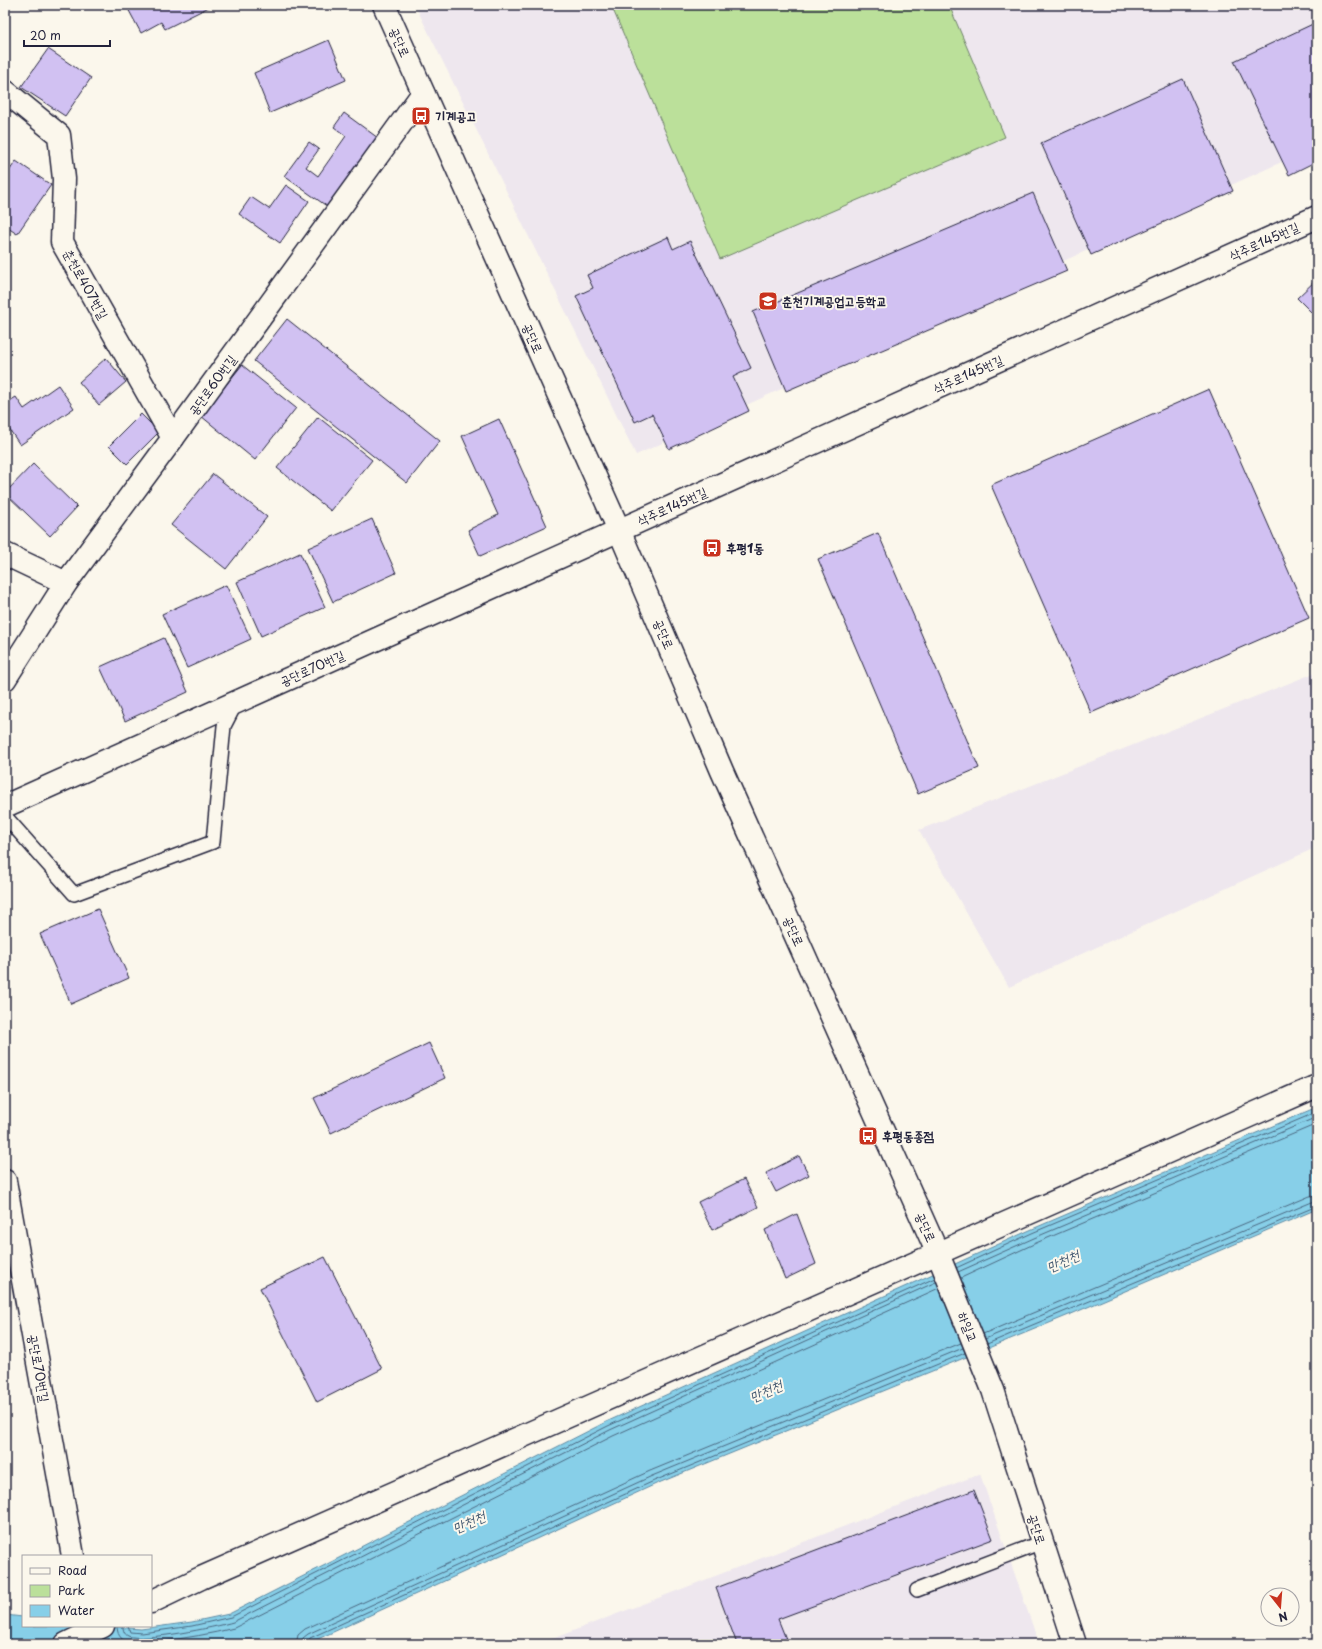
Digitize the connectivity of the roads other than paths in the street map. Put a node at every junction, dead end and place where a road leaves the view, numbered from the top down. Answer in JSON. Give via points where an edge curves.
{"nodes":[{"id":1,"x":384,"y":5,"type":"edge"},
{"id":2,"x":5,"y":91,"type":"edge"},
{"id":3,"x":423,"y":93,"type":"junction"},
{"id":4,"x":1317,"y":217,"type":"edge"},
{"id":5,"x":174,"y":438,"type":"junction"},
{"id":6,"x":619,"y":530,"type":"junction"},
{"id":7,"x":5,"y":554,"type":"edge"},
{"id":8,"x":66,"y":583,"type":"junction"},
{"id":9,"x":5,"y":679,"type":"edge"},
{"id":10,"x":237,"y":702,"type":"junction"},
{"id":11,"x":5,"y":806,"type":"edge"},
{"id":12,"x":5,"y":816,"type":"edge"},
{"id":13,"x":1317,"y":1086,"type":"edge"},
{"id":14,"x":5,"y":1181,"type":"edge"},
{"id":15,"x":940,"y":1259,"type":"junction"},
{"id":16,"x":993,"y":1390,"type":"joint"},
{"id":17,"x":1042,"y":1542,"type":"junction"},
{"id":18,"x":73,"y":1555,"type":"edge"},
{"id":19,"x":917,"y":1590,"type":"dead end"},
{"id":20,"x":152,"y":1602,"type":"edge"},
{"id":21,"x":101,"y":1627,"type":"edge"},
{"id":22,"x":66,"y":1644,"type":"edge"},
{"id":23,"x":1075,"y":1644,"type":"edge"}],
"edges":[{"from":1,"to":3,"type":"street","name":"공단로"},
{"from":2,"to":5,"type":"street","name":"춘천로407번길","via":[[59,136],[64,180],[62,242]]},
{"from":3,"to":5,"type":"street","name":"공단로60번길"},
{"from":3,"to":6,"type":"street","name":"공단로"},
{"from":4,"to":6,"type":"street","name":"삭주로145번길"},
{"from":5,"to":8,"type":"street","name":"공단로60번길"},
{"from":6,"to":10,"type":"street","name":"공단로70번길"},
{"from":6,"to":15,"type":"street","name":"공단로","via":[[722,771]]},
{"from":7,"to":8,"type":"street"},
{"from":8,"to":9,"type":"street","name":"공단로60번길"},
{"from":10,"to":11,"type":"street","name":"공단로70번길"},
{"from":10,"to":12,"type":"lane","via":[[224,726],[213,842],[74,894]]},
{"from":13,"to":15,"type":"street"},
{"from":14,"to":18,"type":"street","name":"공단로70번길"},
{"from":15,"to":16,"type":"street","name":"하일교"},
{"from":15,"to":20,"type":"street","via":[[201,1578]]},
{"from":16,"to":17,"type":"street","name":"공단로"},
{"from":17,"to":19,"type":"lane"},
{"from":17,"to":23,"type":"street","name":"공단로"},
{"from":21,"to":22,"type":"street"}]}
